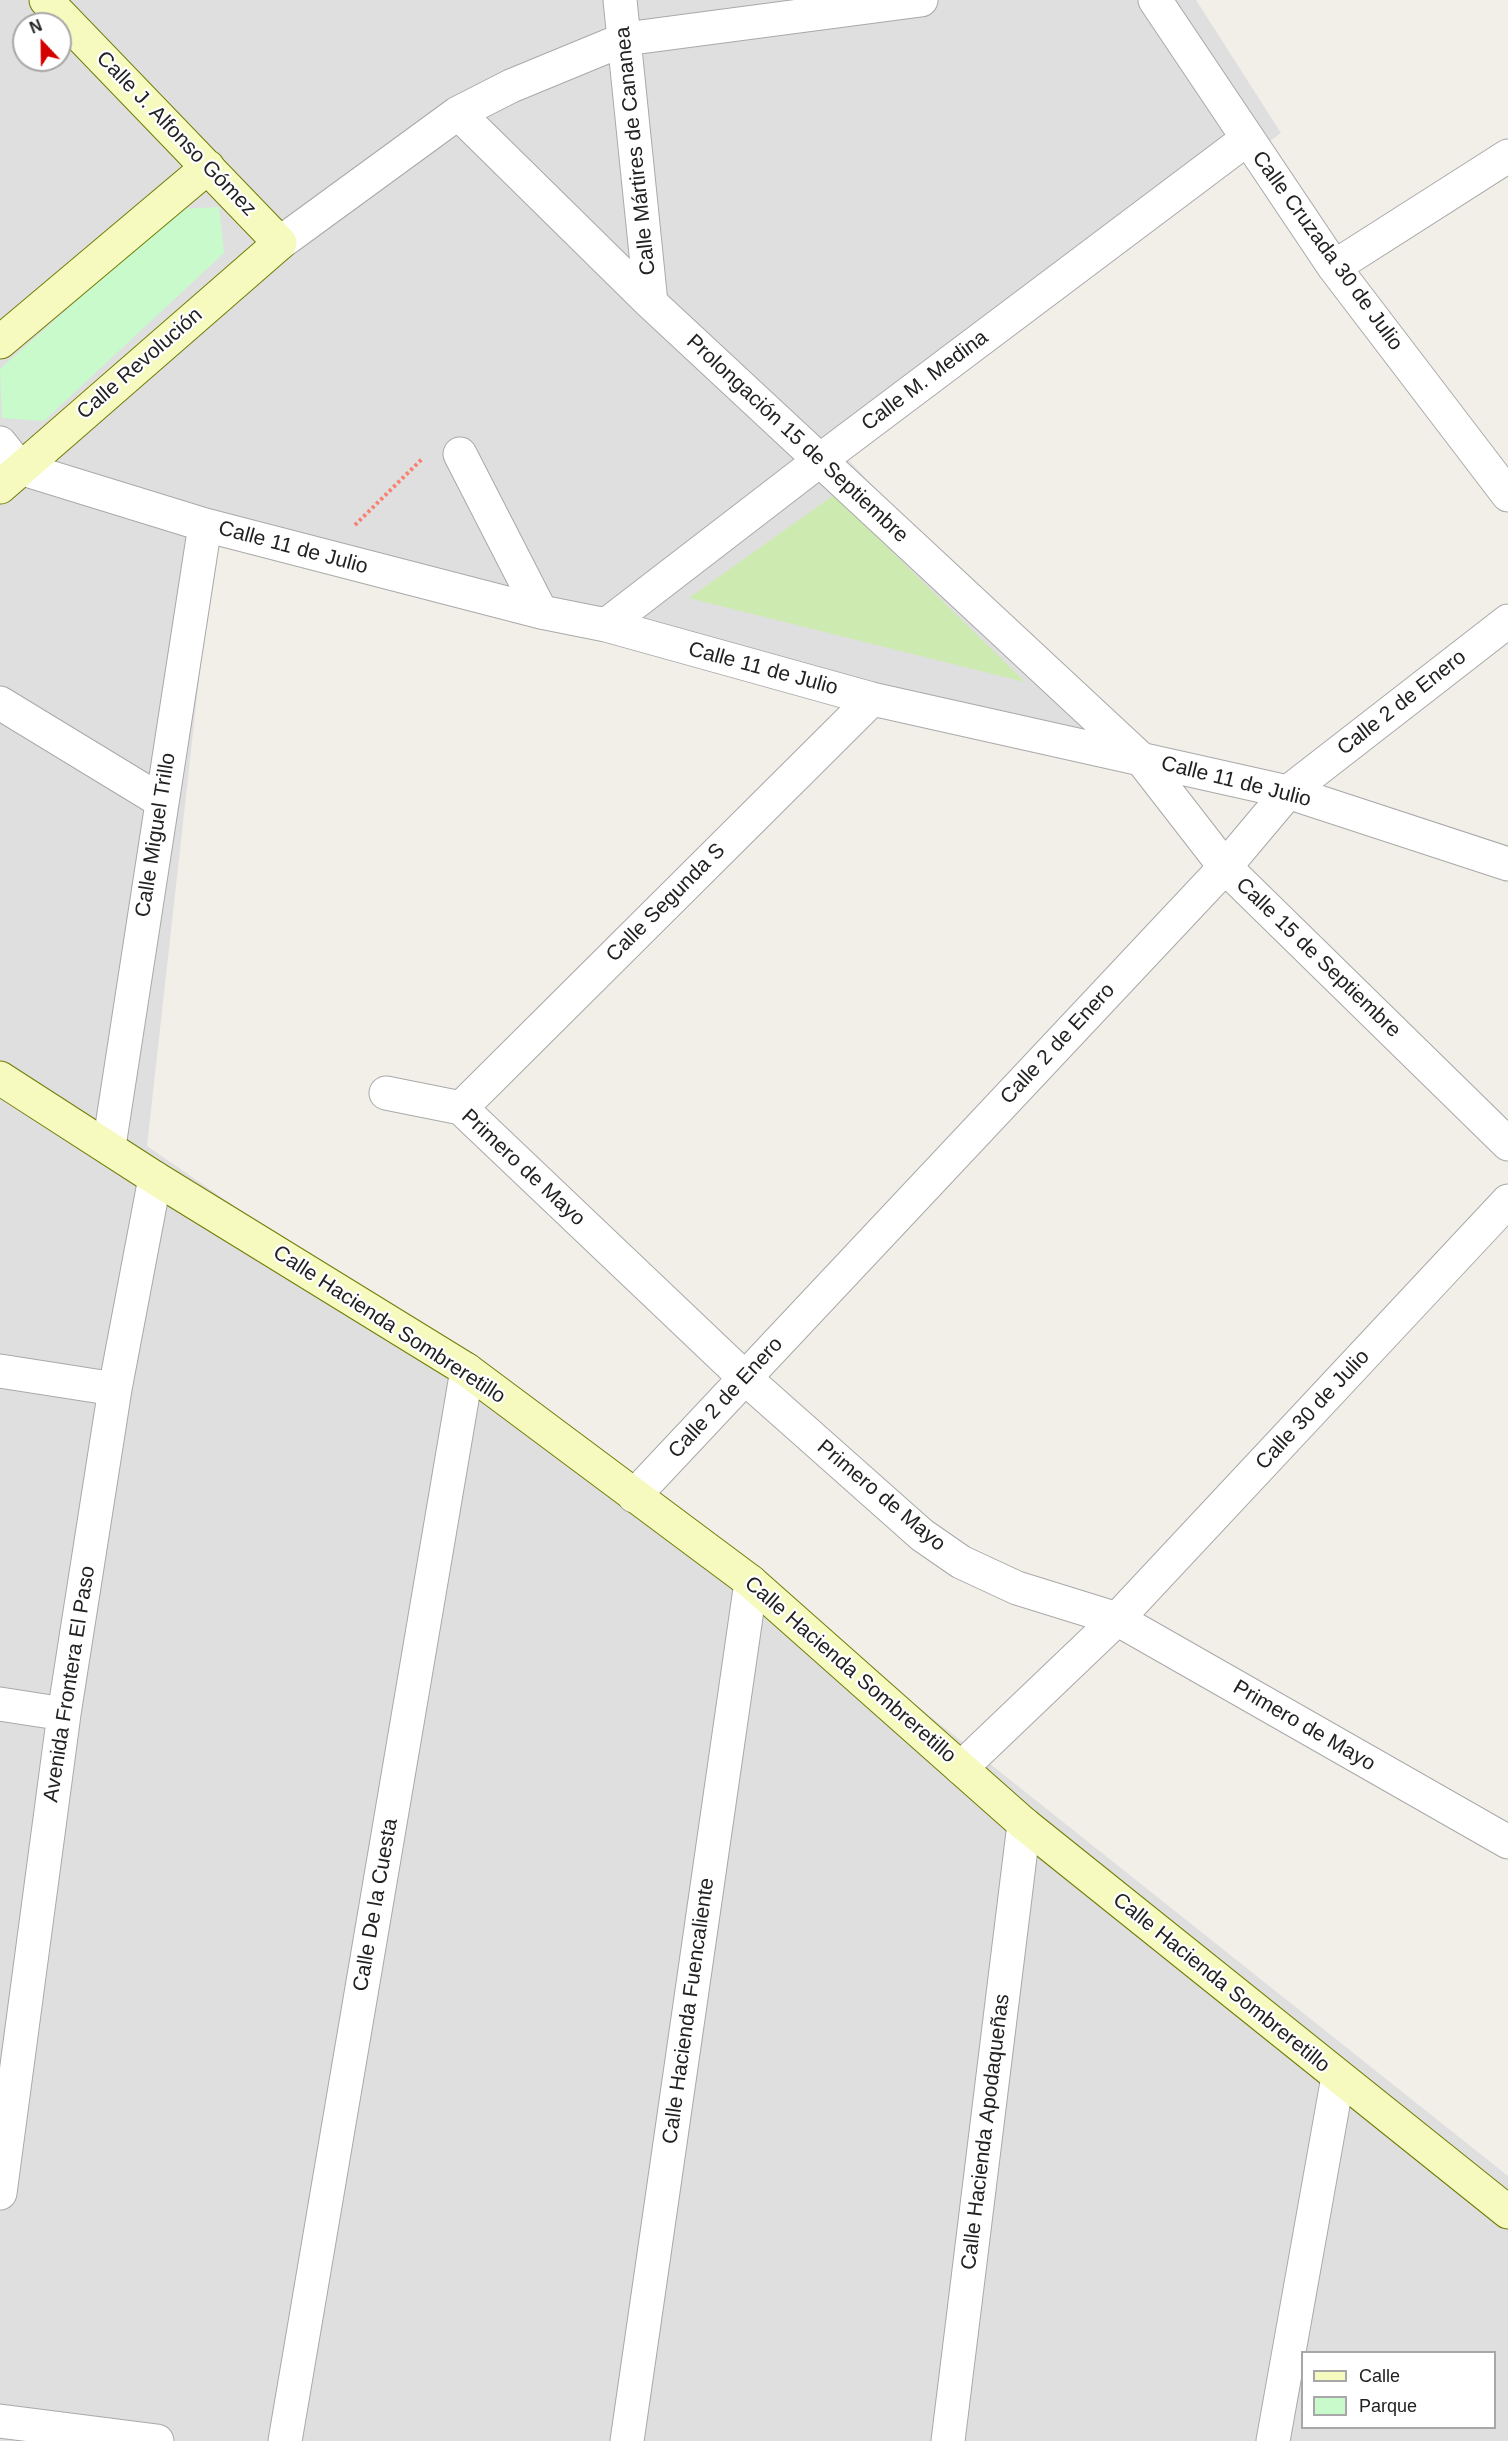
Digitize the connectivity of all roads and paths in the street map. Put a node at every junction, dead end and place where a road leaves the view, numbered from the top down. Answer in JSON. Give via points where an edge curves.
{"nodes":[{"id":1,"x":46,"y":0,"type":"edge"},
{"id":2,"x":620,"y":0,"type":"edge"},
{"id":3,"x":921,"y":0,"type":"edge"},
{"id":4,"x":1155,"y":0,"type":"edge"},
{"id":5,"x":625,"y":39,"type":"junction"},
{"id":6,"x":458,"y":113,"type":"junction"},
{"id":7,"x":1247,"y":139,"type":"junction"},
{"id":8,"x":1508,"y":156,"type":"edge"},
{"id":9,"x":208,"y":167,"type":"junction"},
{"id":10,"x":280,"y":243,"type":"junction"},
{"id":11,"x":1334,"y":267,"type":"junction"},
{"id":12,"x":651,"y":303,"type":"junction"},
{"id":13,"x":0,"y":342,"type":"edge"},
{"id":14,"x":460,"y":454,"type":"joint"},
{"id":15,"x":819,"y":461,"type":"junction"},
{"id":16,"x":7,"y":466,"type":"edge"},
{"id":17,"x":1508,"y":495,"type":"edge"},
{"id":18,"x":205,"y":525,"type":"junction"},
{"id":19,"x":323,"y":557,"type":"junction"},
{"id":20,"x":542,"y":612,"type":"junction"},
{"id":21,"x":1508,"y":621,"type":"edge"},
{"id":22,"x":606,"y":625,"type":"junction"},
{"id":23,"x":872,"y":699,"type":"junction"},
{"id":24,"x":0,"y":703,"type":"edge"},
{"id":25,"x":1142,"y":759,"type":"junction"},
{"id":26,"x":1288,"y":792,"type":"junction"},
{"id":27,"x":161,"y":801,"type":"junction"},
{"id":28,"x":1508,"y":864,"type":"edge"},
{"id":29,"x":1225,"y":867,"type":"junction"},
{"id":30,"x":0,"y":1078,"type":"edge"},
{"id":31,"x":386,"y":1093,"type":"dead end"},
{"id":32,"x":461,"y":1108,"type":"junction"},
{"id":33,"x":1508,"y":1144,"type":"edge"},
{"id":34,"x":109,"y":1146,"type":"junction"},
{"id":35,"x":155,"y":1178,"type":"junction"},
{"id":36,"x":1508,"y":1201,"type":"edge"},
{"id":37,"x":467,"y":1370,"type":"junction"},
{"id":38,"x":0,"y":1371,"type":"edge"},
{"id":39,"x":745,"y":1378,"type":"junction"},
{"id":40,"x":115,"y":1389,"type":"junction"},
{"id":41,"x":634,"y":1496,"type":"junction"},
{"id":42,"x":751,"y":1582,"type":"junction"},
{"id":43,"x":1117,"y":1619,"type":"junction"},
{"id":44,"x":0,"y":1704,"type":"edge"},
{"id":45,"x":64,"y":1714,"type":"junction"},
{"id":46,"x":961,"y":1768,"type":"junction"},
{"id":47,"x":1024,"y":1824,"type":"junction"},
{"id":48,"x":1508,"y":1842,"type":"edge"},
{"id":49,"x":10,"y":2034,"type":"edge"},
{"id":50,"x":1338,"y":2077,"type":"junction"},
{"id":51,"x":0,"y":2193,"type":"edge"},
{"id":52,"x":1508,"y":2212,"type":"edge"},
{"id":53,"x":0,"y":2421,"type":"edge"},
{"id":54,"x":157,"y":2441,"type":"edge"},
{"id":55,"x":285,"y":2441,"type":"edge"},
{"id":56,"x":627,"y":2441,"type":"edge"},
{"id":57,"x":948,"y":2441,"type":"edge"},
{"id":58,"x":1273,"y":2441,"type":"edge"}],
"edges":[{"from":1,"to":9,"type":"street","name":"Calle J. Alfonso Gómez"},
{"from":2,"to":5,"type":"street","name":"Calle Mártires de Cananea"},
{"from":3,"to":5,"type":"street"},
{"from":4,"to":7,"type":"street","name":"Calle Cruzada 30 de Julio"},
{"from":5,"to":6,"type":"street","via":[[511,86]]},
{"from":5,"to":12,"type":"street","name":"Calle Mártires de Cananea"},
{"from":6,"to":10,"type":"street"},
{"from":6,"to":12,"type":"street","name":"Prolongación 15 de Septiembre"},
{"from":7,"to":11,"type":"street","name":"Calle Cruzada 30 de Julio"},
{"from":7,"to":15,"type":"street","name":"Calle M. Medina"},
{"from":8,"to":11,"type":"street"},
{"from":9,"to":10,"type":"street","name":"Calle J. Alfonso Gómez"},
{"from":9,"to":13,"type":"street"},
{"from":10,"to":16,"type":"street","name":"Calle Revolución"},
{"from":11,"to":17,"type":"street","name":"Calle Cruzada 30 de Julio"},
{"from":12,"to":15,"type":"street","name":"Prolongación 15 de Septiembre"},
{"from":14,"to":19,"type":"path","via":[[447,445],[427,453]]},
{"from":14,"to":20,"type":"street"},
{"from":15,"to":22,"type":"street","name":"Calle M. Medina"},
{"from":15,"to":25,"type":"street","name":"Prolongación 15 de Septiembre"},
{"from":16,"to":18,"type":"street","name":"Calle 11 de Julio"},
{"from":18,"to":19,"type":"street","name":"Calle 11 de Julio"},
{"from":18,"to":27,"type":"street","name":"Calle Miguel Trillo"},
{"from":19,"to":20,"type":"street","name":"Calle 11 de Julio"},
{"from":20,"to":22,"type":"street","name":"Calle 11 de Julio"},
{"from":21,"to":26,"type":"street","name":"Calle 2 de Enero"},
{"from":22,"to":23,"type":"street","name":"Calle 11 de Julio"},
{"from":23,"to":25,"type":"street","name":"Calle 11 de Julio"},
{"from":23,"to":32,"type":"street","name":"Calle Segunda S"},
{"from":24,"to":27,"type":"street"},
{"from":25,"to":26,"type":"street","name":"Calle 11 de Julio"},
{"from":25,"to":29,"type":"street","name":"Calle 15 de Septiembre"},
{"from":26,"to":28,"type":"street","name":"Calle 11 de Julio"},
{"from":26,"to":29,"type":"street","name":"Calle 2 de Enero"},
{"from":27,"to":34,"type":"street","name":"Calle Miguel Trillo"},
{"from":29,"to":33,"type":"street","name":"Calle 15 de Septiembre"},
{"from":29,"to":39,"type":"street","name":"Calle 2 de Enero"},
{"from":30,"to":34,"type":"street","name":"Calle Hacienda Sombreretillo"},
{"from":31,"to":32,"type":"street","name":"Primero de Mayo"},
{"from":32,"to":39,"type":"street","name":"Primero de Mayo"},
{"from":34,"to":35,"type":"street","name":"Calle Hacienda Sombreretillo"},
{"from":35,"to":37,"type":"street","name":"Calle Hacienda Sombreretillo"},
{"from":35,"to":40,"type":"street","name":"Avenida Frontera El Paso"},
{"from":36,"to":43,"type":"street","name":"Calle 30 de Julio"},
{"from":37,"to":41,"type":"street","name":"Calle Hacienda Sombreretillo"},
{"from":37,"to":55,"type":"street","name":"Calle De la Cuesta"},
{"from":38,"to":40,"type":"street"},
{"from":39,"to":41,"type":"street","name":"Calle 2 de Enero"},
{"from":39,"to":43,"type":"street","name":"Primero de Mayo","via":[[922,1535],[960,1562],[1017,1588]]},
{"from":40,"to":45,"type":"street","name":"Avenida Frontera El Paso"},
{"from":41,"to":42,"type":"street","name":"Calle Hacienda Sombreretillo"},
{"from":42,"to":46,"type":"street","name":"Calle Hacienda Sombreretillo"},
{"from":42,"to":56,"type":"street","name":"Calle Hacienda Fuencaliente"},
{"from":43,"to":46,"type":"street","name":"Calle 30 de Julio"},
{"from":43,"to":48,"type":"street","name":"Primero de Mayo"},
{"from":44,"to":45,"type":"street"},
{"from":45,"to":49,"type":"street","name":"Avenida Frontera El Paso"},
{"from":46,"to":47,"type":"street","name":"Calle Hacienda Sombreretillo"},
{"from":47,"to":50,"type":"street","name":"Calle Hacienda Sombreretillo"},
{"from":47,"to":57,"type":"street","name":"Calle Hacienda Apodaqueñas"},
{"from":49,"to":51,"type":"street","name":"Avenida Frontera El Paso"},
{"from":50,"to":52,"type":"street","name":"Calle Hacienda Sombreretillo"},
{"from":50,"to":58,"type":"street"},
{"from":53,"to":54,"type":"street"}]}
